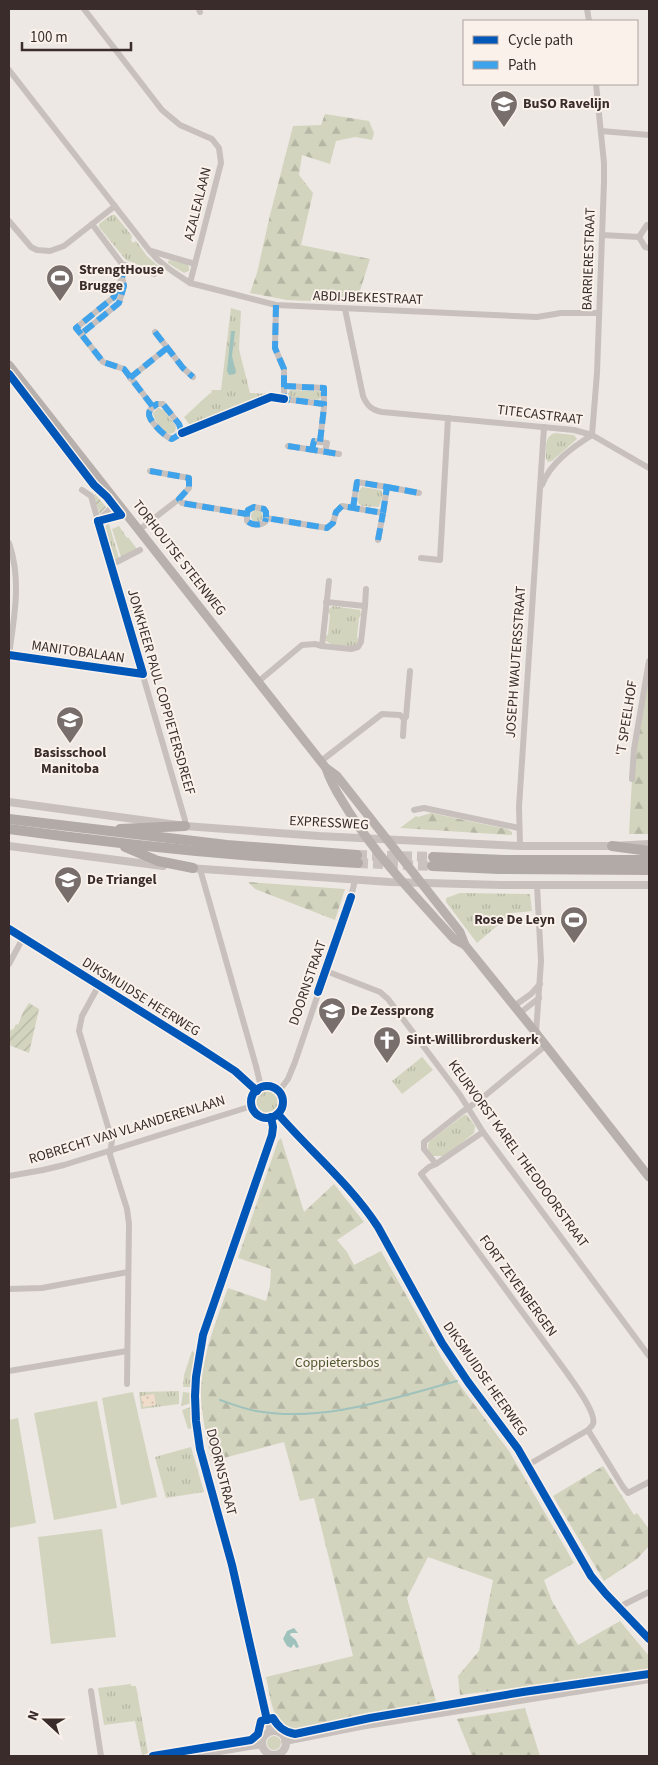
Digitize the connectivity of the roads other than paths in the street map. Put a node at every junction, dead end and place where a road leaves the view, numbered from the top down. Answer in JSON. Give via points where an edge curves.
{"nodes":[{"id":1,"x":84,"y":9,"type":"edge"},
{"id":2,"x":9,"y":70,"type":"edge"},
{"id":3,"x":596,"y":85,"type":"edge"},
{"id":4,"x":601,"y":131,"type":"junction"},
{"id":5,"x":649,"y":135,"type":"edge"},
{"id":6,"x":115,"y":206,"type":"junction"},
{"id":7,"x":9,"y":222,"type":"edge"},
{"id":8,"x":92,"y":224,"type":"junction"},
{"id":9,"x":649,"y":225,"type":"edge"},
{"id":10,"x":602,"y":235,"type":"junction"},
{"id":11,"x":639,"y":237,"type":"junction"},
{"id":12,"x":649,"y":248,"type":"edge"},
{"id":13,"x":149,"y":250,"type":"junction"},
{"id":14,"x":195,"y":264,"type":"junction"},
{"id":15,"x":126,"y":266,"type":"junction"},
{"id":16,"x":154,"y":274,"type":"dead end"},
{"id":17,"x":190,"y":283,"type":"junction"},
{"id":18,"x":276,"y":305,"type":"junction"},
{"id":19,"x":345,"y":309,"type":"junction"},
{"id":20,"x":599,"y":313,"type":"junction"},
{"id":21,"x":154,"y":332,"type":"dead end"},
{"id":22,"x":167,"y":348,"type":"junction"},
{"id":23,"x":9,"y":365,"type":"edge"},
{"id":24,"x":193,"y":377,"type":"dead end"},
{"id":25,"x":130,"y":378,"type":"junction"},
{"id":26,"x":284,"y":386,"type":"junction"},
{"id":27,"x":324,"y":404,"type":"junction"},
{"id":28,"x":153,"y":407,"type":"junction"},
{"id":29,"x":448,"y":418,"type":"junction"},
{"id":30,"x":544,"y":427,"type":"junction"},
{"id":31,"x":592,"y":435,"type":"junction"},
{"id":32,"x":320,"y":442,"type":"junction"},
{"id":33,"x":288,"y":446,"type":"dead end"},
{"id":34,"x":312,"y":450,"type":"junction"},
{"id":35,"x":325,"y":452,"type":"junction"},
{"id":36,"x":339,"y":454,"type":"dead end"},
{"id":37,"x":649,"y":468,"type":"edge"},
{"id":38,"x":150,"y":471,"type":"dead end"},
{"id":39,"x":387,"y":487,"type":"junction"},
{"id":40,"x":82,"y":490,"type":"dead end"},
{"id":41,"x":419,"y":493,"type":"dead end"},
{"id":42,"x":179,"y":499,"type":"junction"},
{"id":43,"x":539,"y":499,"type":"junction"},
{"id":44,"x":117,"y":502,"type":"junction"},
{"id":45,"x":353,"y":508,"type":"junction"},
{"id":46,"x":126,"y":513,"type":"junction"},
{"id":47,"x":383,"y":513,"type":"junction"},
{"id":48,"x":247,"y":514,"type":"junction"},
{"id":49,"x":266,"y":518,"type":"junction"},
{"id":50,"x":98,"y":521,"type":"junction"},
{"id":51,"x":139,"y":530,"type":"junction"},
{"id":52,"x":378,"y":540,"type":"dead end"},
{"id":53,"x":9,"y":543,"type":"edge"},
{"id":54,"x":140,"y":550,"type":"dead end"},
{"id":55,"x":421,"y":558,"type":"dead end"},
{"id":56,"x":12,"y":563,"type":"edge"},
{"id":57,"x":111,"y":565,"type":"junction"},
{"id":58,"x":329,"y":581,"type":"dead end"},
{"id":59,"x":366,"y":590,"type":"dead end"},
{"id":60,"x":326,"y":602,"type":"junction"},
{"id":61,"x":365,"y":606,"type":"junction"},
{"id":62,"x":322,"y":646,"type":"junction"},
{"id":63,"x":9,"y":655,"type":"edge"},
{"id":64,"x":649,"y":661,"type":"edge"},
{"id":65,"x":410,"y":672,"type":"dead end"},
{"id":66,"x":143,"y":674,"type":"junction"},
{"id":67,"x":259,"y":681,"type":"junction"},
{"id":68,"x":404,"y":719,"type":"junction"},
{"id":69,"x":403,"y":736,"type":"dead end"},
{"id":70,"x":324,"y":764,"type":"junction"},
{"id":71,"x":632,"y":778,"type":"dead end"},
{"id":72,"x":9,"y":802,"type":"edge"},
{"id":73,"x":414,"y":810,"type":"dead end"},
{"id":74,"x":9,"y":820,"type":"edge"},
{"id":75,"x":185,"y":826,"type":"junction"},
{"id":76,"x":519,"y":828,"type":"junction"},
{"id":77,"x":9,"y":829,"type":"edge"},
{"id":78,"x":107,"y":832,"type":"junction"},
{"id":79,"x":367,"y":839,"type":"junction"},
{"id":80,"x":387,"y":840,"type":"junction"},
{"id":81,"x":115,"y":843,"type":"junction"},
{"id":82,"x":649,"y":844,"type":"edge"},
{"id":83,"x":9,"y":846,"type":"edge"},
{"id":84,"x":520,"y":846,"type":"junction"},
{"id":85,"x":612,"y":846,"type":"junction"},
{"id":86,"x":649,"y":851,"type":"edge"},
{"id":87,"x":649,"y":860,"type":"edge"},
{"id":88,"x":196,"y":869,"type":"junction"},
{"id":89,"x":649,"y":870,"type":"edge"},
{"id":90,"x":355,"y":880,"type":"junction"},
{"id":91,"x":400,"y":881,"type":"junction"},
{"id":92,"x":420,"y":882,"type":"junction"},
{"id":93,"x":537,"y":885,"type":"junction"},
{"id":94,"x":649,"y":885,"type":"edge"},
{"id":95,"x":9,"y":929,"type":"edge"},
{"id":96,"x":24,"y":938,"type":"junction"},
{"id":97,"x":465,"y":945,"type":"junction"},
{"id":98,"x":9,"y":964,"type":"edge"},
{"id":99,"x":326,"y":971,"type":"junction"},
{"id":100,"x":540,"y":984,"type":"junction"},
{"id":101,"x":100,"y":986,"type":"junction"},
{"id":102,"x":539,"y":998,"type":"junction"},
{"id":103,"x":517,"y":1009,"type":"junction"},
{"id":104,"x":536,"y":1033,"type":"junction"},
{"id":105,"x":546,"y":1046,"type":"junction"},
{"id":106,"x":259,"y":1089,"type":"junction"},
{"id":107,"x":279,"y":1091,"type":"junction"},
{"id":108,"x":252,"y":1106,"type":"junction"},
{"id":109,"x":469,"y":1107,"type":"junction"},
{"id":110,"x":274,"y":1115,"type":"junction"},
{"id":111,"x":484,"y":1132,"type":"junction"},
{"id":112,"x":112,"y":1150,"type":"junction"},
{"id":113,"x":436,"y":1164,"type":"junction"},
{"id":114,"x":9,"y":1176,"type":"edge"},
{"id":115,"x":649,"y":1177,"type":"edge"},
{"id":116,"x":128,"y":1272,"type":"junction"},
{"id":117,"x":9,"y":1289,"type":"edge"},
{"id":118,"x":127,"y":1351,"type":"junction"},
{"id":119,"x":649,"y":1356,"type":"edge"},
{"id":120,"x":9,"y":1370,"type":"edge"},
{"id":121,"x":127,"y":1384,"type":"dead end"},
{"id":122,"x":588,"y":1430,"type":"junction"},
{"id":123,"x":528,"y":1465,"type":"junction"},
{"id":124,"x":649,"y":1482,"type":"edge"},
{"id":125,"x":649,"y":1592,"type":"edge"},
{"id":126,"x":619,"y":1607,"type":"junction"},
{"id":127,"x":649,"y":1639,"type":"edge"},
{"id":128,"x":649,"y":1679,"type":"edge"},
{"id":129,"x":91,"y":1691,"type":"dead end"},
{"id":130,"x":270,"y":1732,"type":"junction"},
{"id":131,"x":285,"y":1741,"type":"junction"},
{"id":132,"x":262,"y":1744,"type":"junction"},
{"id":133,"x":276,"y":1755,"type":"edge"},
{"id":134,"x":102,"y":1756,"type":"edge"},
{"id":135,"x":190,"y":1756,"type":"edge"}],
"edges":[{"from":1,"to":14,"type":"street","name":"AZALEALAAN","via":[[162,110],[180,125],[212,139],[219,148],[221,163]]},
{"from":2,"to":6,"type":"street","name":"ABDIJBEKESTRAAT"},
{"from":3,"to":4,"type":"street","name":"BARRIERESTRAAT"},
{"from":4,"to":5,"type":"street"},
{"from":4,"to":10,"type":"street","name":"BARRIERESTRAAT","via":[[604,163]]},
{"from":6,"to":8,"type":"street"},
{"from":6,"to":13,"type":"street","name":"ABDIJBEKESTRAAT"},
{"from":7,"to":8,"type":"street","via":[[31,247],[44,251],[64,246]]},
{"from":8,"to":15,"type":"street"},
{"from":9,"to":11,"type":"street"},
{"from":10,"to":11,"type":"street"},
{"from":10,"to":20,"type":"street","name":"BARRIERESTRAAT"},
{"from":11,"to":12,"type":"street"},
{"from":13,"to":14,"type":"street"},
{"from":13,"to":17,"type":"street","name":"ABDIJBEKESTRAAT","via":[[172,272]]},
{"from":14,"to":17,"type":"street","name":"AZALEALAAN"},
{"from":15,"to":16,"type":"street"},
{"from":15,"to":25,"type":"street","via":[[119,304],[80,334],[103,362],[124,369]]},
{"from":17,"to":18,"type":"street","name":"ABDIJBEKESTRAAT"},
{"from":18,"to":19,"type":"street","name":"ABDIJBEKESTRAAT"},
{"from":18,"to":26,"type":"street","via":[[275,348],[284,369]]},
{"from":19,"to":20,"type":"street","name":"ABDIJBEKESTRAAT","via":[[537,317]]},
{"from":19,"to":29,"type":"street","name":"TITECASTRAAT","via":[[363,396],[369,407],[382,412]]},
{"from":20,"to":31,"type":"street","name":"BARRIERESTRAAT"},
{"from":21,"to":22,"type":"street"},
{"from":22,"to":24,"type":"street"},
{"from":22,"to":25,"type":"street"},
{"from":23,"to":44,"type":"main road","name":"TORHOUTSE STEENWEG"},
{"from":25,"to":28,"type":"street"},
{"from":26,"to":27,"type":"street","via":[[284,398]]},
{"from":26,"to":27,"type":"street","via":[[324,388]]},
{"from":27,"to":32,"type":"street"},
{"from":28,"to":28,"type":"street","via":[[149,416],[165,437],[172,439],[182,433],[163,404]]},
{"from":29,"to":30,"type":"street","name":"TITECASTRAAT"},
{"from":29,"to":55,"type":"street","via":[[440,560]]},
{"from":30,"to":31,"type":"street","name":"TITECASTRAAT"},
{"from":30,"to":43,"type":"street","name":"JOSEPH WAUTERSSTRAAT"},
{"from":31,"to":37,"type":"street","name":"TITECASTRAAT"},
{"from":31,"to":43,"type":"street","name":"JOSEPH WAUTERSSTRAAT","via":[[552,468],[543,482]]},
{"from":32,"to":34,"type":"street","via":[[314,441]]},
{"from":32,"to":35,"type":"street","via":[[327,443]]},
{"from":33,"to":34,"type":"street"},
{"from":34,"to":35,"type":"street"},
{"from":35,"to":36,"type":"street"},
{"from":38,"to":42,"type":"street","via":[[189,478],[189,488]]},
{"from":39,"to":41,"type":"street"},
{"from":39,"to":45,"type":"street","via":[[357,482]]},
{"from":39,"to":47,"type":"street"},
{"from":40,"to":50,"type":"street","name":"JONKHEER PAUL COPPIETERSDREEF","via":[[90,496]]},
{"from":42,"to":48,"type":"street","via":[[182,503]]},
{"from":42,"to":51,"type":"street"},
{"from":43,"to":76,"type":"street","name":"JOSEPH WAUTERSSTRAAT"},
{"from":44,"to":46,"type":"main road","name":"TORHOUTSE STEENWEG"},
{"from":44,"to":50,"type":"street"},
{"from":45,"to":47,"type":"street"},
{"from":45,"to":49,"type":"street","via":[[342,506],[332,525],[326,528]]},
{"from":46,"to":50,"type":"street"},
{"from":46,"to":51,"type":"main road","name":"TORHOUTSE STEENWEG"},
{"from":47,"to":52,"type":"street"},
{"from":48,"to":49,"type":"street","via":[[250,523],[259,525]]},
{"from":48,"to":49,"type":"street","via":[[250,508],[264,509]]},
{"from":50,"to":57,"type":"street","name":"JONKHEER PAUL COPPIETERSDREEF"},
{"from":51,"to":67,"type":"main road","name":"TORHOUTSE STEENWEG"},
{"from":53,"to":56,"type":"street"},
{"from":54,"to":57,"type":"street"},
{"from":56,"to":63,"type":"street","via":[[17,598]]},
{"from":57,"to":66,"type":"street","name":"JONKHEER PAUL COPPIETERSDREEF"},
{"from":58,"to":60,"type":"street"},
{"from":59,"to":61,"type":"street"},
{"from":60,"to":61,"type":"street"},
{"from":60,"to":62,"type":"street"},
{"from":61,"to":62,"type":"street","via":[[358,647]]},
{"from":62,"to":67,"type":"street","via":[[302,645]]},
{"from":63,"to":66,"type":"street","name":"MANITOBALAAN"},
{"from":64,"to":71,"type":"street","name":"'T SPEELHOF"},
{"from":65,"to":68,"type":"street"},
{"from":66,"to":75,"type":"street","name":"JONKHEER PAUL COPPIETERSDREEF"},
{"from":67,"to":70,"type":"main road","name":"TORHOUTSE STEENWEG"},
{"from":68,"to":69,"type":"street"},
{"from":68,"to":70,"type":"street","via":[[382,714]]},
{"from":70,"to":79,"type":"main road","name":"TORHOUTSE STEENWEG","via":[[330,781]]},
{"from":70,"to":80,"type":"main road","name":"TORHOUTSE STEENWEG"},
{"from":72,"to":75,"type":"street","name":"EXPRESSWEG"},
{"from":73,"to":76,"type":"street","via":[[424,808]]},
{"from":74,"to":78,"type":"highway"},
{"from":75,"to":78,"type":"highway"},
{"from":75,"to":79,"type":"street","name":"EXPRESSWEG"},
{"from":76,"to":84,"type":"street","name":"JOSEPH WAUTERSSTRAAT"},
{"from":77,"to":81,"type":"highway"},
{"from":78,"to":81,"type":"highway","via":[[357,859],[261,858]]},
{"from":79,"to":80,"type":"street","name":"EXPRESSWEG"},
{"from":79,"to":91,"type":"main road","name":"TORHOUTSE STEENWEG"},
{"from":80,"to":84,"type":"street","name":"EXPRESSWEG"},
{"from":80,"to":92,"type":"main road","name":"TORHOUTSE STEENWEG"},
{"from":81,"to":88,"type":"highway","via":[[158,861]]},
{"from":82,"to":85,"type":"street","name":"EXPRESSWEG"},
{"from":83,"to":88,"type":"street"},
{"from":84,"to":85,"type":"street","name":"EXPRESSWEG"},
{"from":85,"to":86,"type":"highway"},
{"from":87,"to":89,"type":"highway","via":[[432,862],[499,869]]},
{"from":88,"to":90,"type":"street"},
{"from":88,"to":106,"type":"street","via":[[256,1066]]},
{"from":90,"to":91,"type":"street"},
{"from":90,"to":99,"type":"street","name":"DOORNSTRAAT"},
{"from":91,"to":92,"type":"street"},
{"from":91,"to":97,"type":"main road","name":"TORHOUTSE STEENWEG","via":[[454,939]]},
{"from":92,"to":93,"type":"street"},
{"from":92,"to":97,"type":"main road","name":"TORHOUTSE STEENWEG","via":[[460,932]]},
{"from":93,"to":94,"type":"street"},
{"from":93,"to":100,"type":"street","via":[[541,928]]},
{"from":95,"to":96,"type":"street","name":"DIKSMUIDSE HEERWEG"},
{"from":96,"to":98,"type":"street"},
{"from":96,"to":101,"type":"street","name":"DIKSMUIDSE HEERWEG"},
{"from":97,"to":103,"type":"main road","name":"TORHOUTSE STEENWEG"},
{"from":99,"to":107,"type":"street","name":"DOORNSTRAAT","via":[[291,1072]]},
{"from":99,"to":109,"type":"street","name":"KEURVORST KAREL THEODOORSTRAAT","via":[[384,994]]},
{"from":100,"to":102,"type":"street"},
{"from":100,"to":103,"type":"street"},
{"from":101,"to":106,"type":"street","name":"DIKSMUIDSE HEERWEG","via":[[236,1071]]},
{"from":101,"to":112,"type":"street","via":[[82,1016],[78,1031],[112,1140]]},
{"from":102,"to":103,"type":"street"},
{"from":102,"to":104,"type":"street"},
{"from":103,"to":104,"type":"main road","name":"TORHOUTSE STEENWEG"},
{"from":104,"to":105,"type":"main road","name":"TORHOUTSE STEENWEG"},
{"from":105,"to":109,"type":"street"},
{"from":105,"to":115,"type":"main road","name":"TORHOUTSE STEENWEG"},
{"from":106,"to":107,"type":"street","via":[[270,1086]]},
{"from":106,"to":108,"type":"street","via":[[252,1097]]},
{"from":107,"to":110,"type":"street","via":[[283,1100],[281,1110]]},
{"from":108,"to":110,"type":"street","name":"DIKSMUIDSE HEERWEG","via":[[261,1116]]},
{"from":108,"to":112,"type":"street","name":"ROBRECHT VAN VLAANDERENLAAN"},
{"from":109,"to":111,"type":"street","name":"KEURVORST KAREL THEODOORSTRAAT"},
{"from":109,"to":113,"type":"street","via":[[424,1142],[424,1150]]},
{"from":110,"to":123,"type":"street","name":"DIKSMUIDSE HEERWEG","via":[[366,1209],[447,1351]]},
{"from":110,"to":130,"type":"street","name":"DOORNSTRAAT","via":[[272,1135],[202,1340],[195,1396],[200,1449],[232,1564]]},
{"from":111,"to":113,"type":"street","name":"FORT ZEVENBERGEN"},
{"from":111,"to":119,"type":"street","name":"KEURVORST KAREL THEODOORSTRAAT"},
{"from":112,"to":114,"type":"street","name":"ROBRECHT VAN VLAANDERENLAAN","via":[[43,1170]]},
{"from":112,"to":116,"type":"street","via":[[110,1155],[129,1224]]},
{"from":113,"to":122,"type":"street","name":"FORT ZEVENBERGEN","via":[[421,1174],[578,1389],[594,1418]]},
{"from":116,"to":117,"type":"street","via":[[42,1288]]},
{"from":116,"to":118,"type":"street"},
{"from":118,"to":120,"type":"street"},
{"from":118,"to":121,"type":"street"},
{"from":122,"to":123,"type":"street"},
{"from":122,"to":124,"type":"street","via":[[628,1493]]},
{"from":123,"to":126,"type":"street","name":"DIKSMUIDSE HEERWEG","via":[[591,1575]]},
{"from":125,"to":126,"type":"street"},
{"from":126,"to":127,"type":"street","name":"DIKSMUIDSE HEERWEG"},
{"from":128,"to":131,"type":"street"},
{"from":129,"to":134,"type":"street"},
{"from":130,"to":131,"type":"street","via":[[280,1733]]},
{"from":130,"to":132,"type":"street"},
{"from":131,"to":133,"type":"street","via":[[283,1750]]},
{"from":132,"to":133,"type":"street","via":[[267,1752]]},
{"from":132,"to":135,"type":"street"}]}
